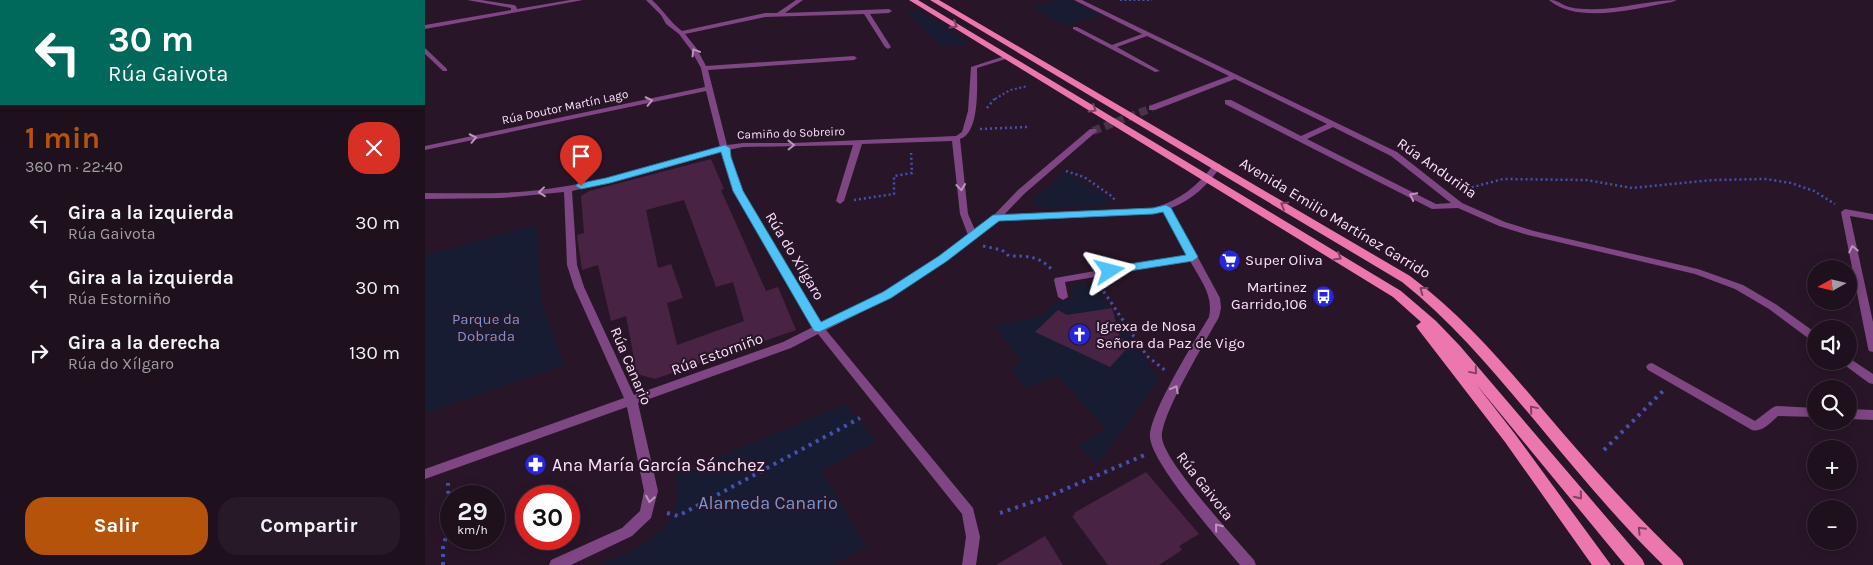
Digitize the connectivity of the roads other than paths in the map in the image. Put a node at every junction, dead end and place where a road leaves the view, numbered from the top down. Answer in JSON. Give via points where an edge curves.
{"nodes":[{"id":1,"x":470,"y":0,"type":"edge"},
{"id":2,"x":580,"y":0,"type":"edge"},
{"id":3,"x":649,"y":0,"type":"edge"},
{"id":4,"x":800,"y":0,"type":"edge"},
{"id":5,"x":913,"y":0,"type":"edge"},
{"id":6,"x":934,"y":0,"type":"edge"},
{"id":7,"x":1077,"y":0,"type":"edge"},
{"id":8,"x":1552,"y":0,"type":"edge"},
{"id":9,"x":1674,"y":0,"type":"edge"},
{"id":10,"x":514,"y":11,"type":"junction"},
{"id":11,"x":889,"y":11,"type":"dead end"},
{"id":12,"x":866,"y":12,"type":"junction"},
{"id":13,"x":779,"y":13,"type":"junction"},
{"id":14,"x":425,"y":26,"type":"edge"},
{"id":15,"x":1075,"y":28,"type":"dead end"},
{"id":16,"x":681,"y":33,"type":"junction"},
{"id":17,"x":1148,"y":34,"type":"junction"},
{"id":18,"x":888,"y":47,"type":"dead end"},
{"id":19,"x":1112,"y":47,"type":"junction"},
{"id":20,"x":425,"y":50,"type":"edge"},
{"id":21,"x":1007,"y":57,"type":"junction"},
{"id":22,"x":854,"y":58,"type":"dead end"},
{"id":23,"x":704,"y":68,"type":"junction"},
{"id":24,"x":445,"y":70,"type":"dead end"},
{"id":25,"x":1157,"y":71,"type":"dead end"},
{"id":26,"x":1234,"y":77,"type":"junction"},
{"id":27,"x":709,"y":88,"type":"junction"},
{"id":28,"x":1227,"y":102,"type":"dead end"},
{"id":29,"x":1152,"y":108,"type":"tunnel mouth"},
{"id":30,"x":1333,"y":124,"type":"junction"},
{"id":31,"x":1093,"y":132,"type":"tunnel mouth"},
{"id":32,"x":956,"y":138,"type":"junction"},
{"id":33,"x":1301,"y":139,"type":"junction"},
{"id":34,"x":858,"y":143,"type":"junction"},
{"id":35,"x":425,"y":148,"type":"edge"},
{"id":36,"x":725,"y":148,"type":"junction"},
{"id":37,"x":1217,"y":166,"type":"junction"},
{"id":38,"x":1206,"y":178,"type":"junction"},
{"id":39,"x":568,"y":188,"type":"junction"},
{"id":40,"x":425,"y":196,"type":"edge"},
{"id":41,"x":840,"y":201,"type":"dead end"},
{"id":42,"x":1459,"y":205,"type":"junction"},
{"id":43,"x":1166,"y":208,"type":"junction"},
{"id":44,"x":1873,"y":217,"type":"edge"},
{"id":45,"x":996,"y":218,"type":"junction"},
{"id":46,"x":970,"y":238,"type":"junction"},
{"id":47,"x":1193,"y":257,"type":"junction"},
{"id":48,"x":1375,"y":279,"type":"junction"},
{"id":49,"x":1063,"y":297,"type":"dead end"},
{"id":50,"x":819,"y":328,"type":"junction"},
{"id":51,"x":1807,"y":332,"type":"edge"},
{"id":52,"x":1873,"y":348,"type":"edge"},
{"id":53,"x":1653,"y":367,"type":"dead end"},
{"id":54,"x":1857,"y":368,"type":"edge"},
{"id":55,"x":1873,"y":380,"type":"edge"},
{"id":56,"x":631,"y":400,"type":"junction"},
{"id":57,"x":1807,"y":413,"type":"edge"},
{"id":58,"x":1857,"y":414,"type":"edge"},
{"id":59,"x":1873,"y":415,"type":"edge"},
{"id":60,"x":425,"y":474,"type":"edge"},
{"id":61,"x":556,"y":565,"type":"edge"},
{"id":62,"x":969,"y":565,"type":"edge"},
{"id":63,"x":1249,"y":565,"type":"edge"},
{"id":64,"x":1602,"y":565,"type":"edge"},
{"id":65,"x":1635,"y":565,"type":"edge"},
{"id":66,"x":1675,"y":565,"type":"edge"}],
"edges":[{"from":1,"to":10,"type":"street","via":[[514,7]]},
{"from":2,"to":10,"type":"street"},
{"from":3,"to":16,"type":"street","name":"Rúa do Xílgaro"},
{"from":4,"to":13,"type":"street"},
{"from":5,"to":21,"type":"main road","one_way":true},
{"from":6,"to":37,"type":"main road","name":"Avenida Emilio Martínez Garrido"},
{"from":7,"to":17,"type":"street","name":"Rúa Anduriña"},
{"from":8,"to":9,"type":"street","via":[[1569,9],[1583,10]]},
{"from":10,"to":14,"type":"street"},
{"from":11,"to":12,"type":"street"},
{"from":12,"to":13,"type":"street"},
{"from":12,"to":18,"type":"street"},
{"from":13,"to":16,"type":"street","via":[[751,16]]},
{"from":15,"to":19,"type":"street"},
{"from":23,"to":16,"type":"street","name":"Rúa do Xílgaro","one_way":true},
{"from":17,"to":19,"type":"street"},
{"from":17,"to":26,"type":"street","name":"Rúa Anduriña"},
{"from":19,"to":25,"type":"street"},
{"from":20,"to":24,"type":"street"},
{"from":21,"to":32,"type":"street","via":[[974,67],[968,130]]},
{"from":21,"to":38,"type":"main road","one_way":true},
{"from":22,"to":23,"type":"street"},
{"from":23,"to":27,"type":"street","name":"Rúa do Xílgaro"},
{"from":26,"to":29,"type":"street"},
{"from":26,"to":30,"type":"street","name":"Rúa Anduriña"},
{"from":35,"to":27,"type":"street","name":"Rúa Doutor Martín Lago","one_way":true},
{"from":27,"to":36,"type":"street","name":"Rúa do Xílgaro"},
{"from":28,"to":33,"type":"street"},
{"from":30,"to":33,"type":"street"},
{"from":30,"to":42,"type":"street","name":"Rúa Anduriña","via":[[1394,154]]},
{"from":31,"to":45,"type":"street","name":"Rúa Estorniño","via":[[1021,192]]},
{"from":32,"to":34,"type":"street","name":"Camiño do Sobreiro"},
{"from":32,"to":46,"type":"street","one_way":true,"via":[[964,214]]},
{"from":42,"to":33,"type":"street","one_way":true,"via":[[1435,207]]},
{"from":36,"to":34,"type":"street","name":"Camiño do Sobreiro","one_way":true},
{"from":34,"to":41,"type":"street","name":"Camiño do Sobreiro"},
{"from":36,"to":39,"type":"street","name":"Camiño do Sobreiro","via":[[607,181]]},
{"from":36,"to":50,"type":"street","name":"Rúa do Xílgaro","via":[[738,191]]},
{"from":37,"to":38,"type":"street"},
{"from":66,"to":37,"type":"main road","name":"Avenida Emilio Martínez Garrido","one_way":true,"via":[[1582,466],[1464,327],[1433,298],[1394,270]]},
{"from":38,"to":43,"type":"street","via":[[1185,199]]},
{"from":38,"to":48,"type":"main road","one_way":true},
{"from":39,"to":40,"type":"street","name":"Camiño do Sobreiro","one_way":true,"via":[[502,196]]},
{"from":39,"to":56,"type":"street","name":"Rúa Canario","via":[[572,265]]},
{"from":42,"to":51,"type":"street","name":"Rúa Anduriña","via":[[1531,233],[1706,275],[1773,307]]},
{"from":43,"to":45,"type":"street"},
{"from":43,"to":47,"type":"street","name":"Rúa Gaivota"},
{"from":52,"to":44,"type":"street","one_way":true,"via":[[1845,212]]},
{"from":45,"to":46,"type":"street","name":"Rúa Estorniño"},
{"from":46,"to":50,"type":"street","name":"Rúa Estorniño","via":[[887,295]]},
{"from":47,"to":49,"type":"street","via":[[1059,280]]},
{"from":63,"to":47,"type":"street","name":"Rúa Gaivota","one_way":true,"via":[[1171,469],[1156,438],[1164,410],[1216,308],[1215,298]]},
{"from":48,"to":64,"type":"main road","via":[[1437,343]]},
{"from":48,"to":65,"type":"main road","one_way":true,"via":[[1413,306],[1449,342]]},
{"from":50,"to":56,"type":"street","name":"Rúa Estorniño","via":[[787,344]]},
{"from":50,"to":62,"type":"street","name":"Rúa do Xílgaro","via":[[968,512],[973,536]]},
{"from":53,"to":57,"type":"street","via":[[1756,427],[1776,411]]},
{"from":54,"to":55,"type":"street"},
{"from":56,"to":60,"type":"street","name":"Rúa Estorniño"},
{"from":56,"to":61,"type":"street","name":"Rúa Canario","one_way":true,"via":[[651,491],[646,514],[627,532]]},
{"from":58,"to":59,"type":"street"}]}
